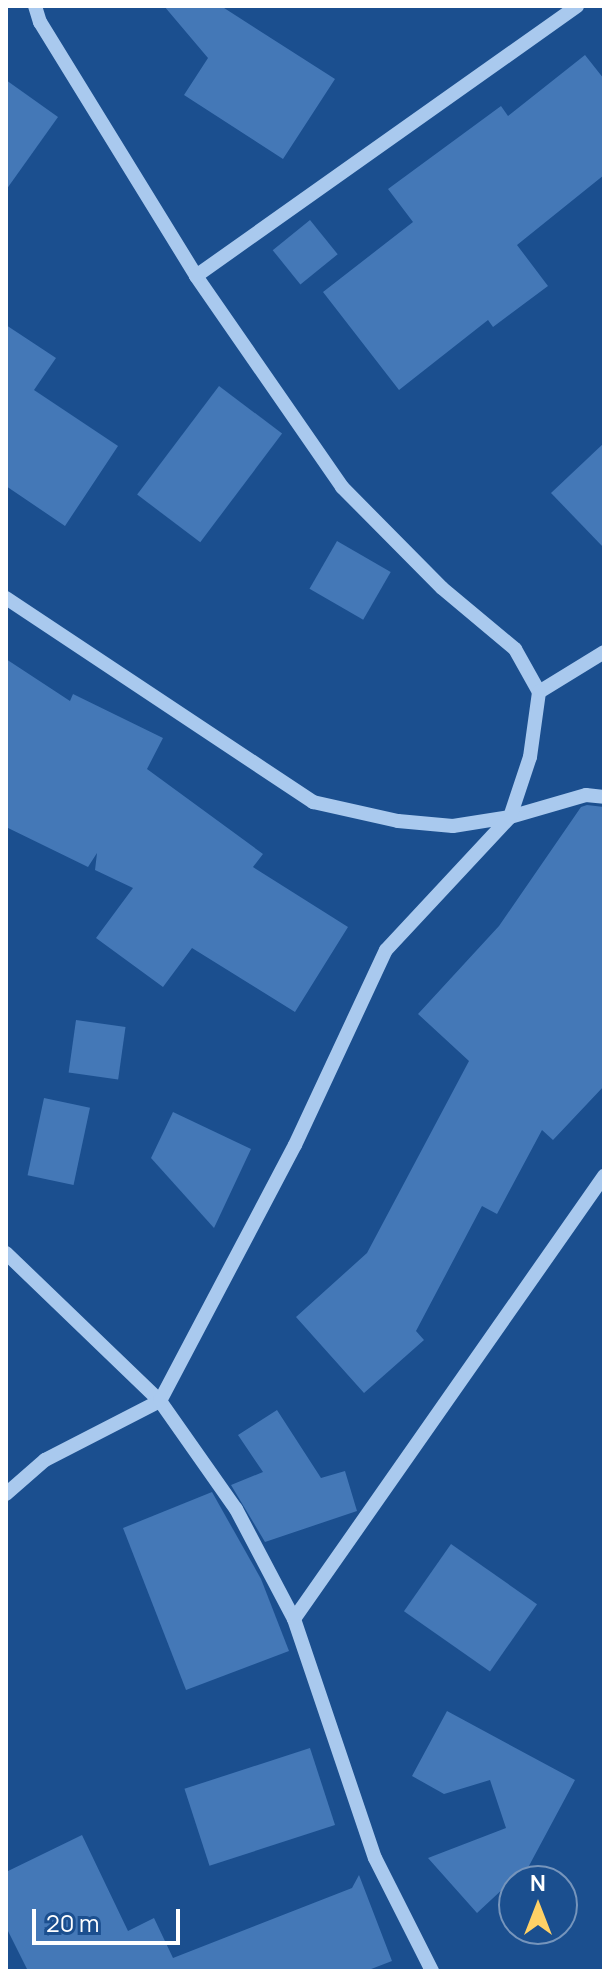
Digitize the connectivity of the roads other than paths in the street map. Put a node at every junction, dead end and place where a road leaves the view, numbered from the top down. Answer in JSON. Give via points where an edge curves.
{"nodes":[{"id":1,"x":35,"y":6,"type":"edge"},
{"id":2,"x":577,"y":6,"type":"edge"},
{"id":3,"x":196,"y":276,"type":"junction"},
{"id":4,"x":6,"y":598,"type":"edge"},
{"id":5,"x":604,"y":652,"type":"edge"},
{"id":6,"x":539,"y":692,"type":"junction"},
{"id":7,"x":604,"y":797,"type":"edge"},
{"id":8,"x":510,"y":817,"type":"junction"},
{"id":9,"x":604,"y":1176,"type":"edge"},
{"id":10,"x":6,"y":1253,"type":"edge"},
{"id":11,"x":160,"y":1401,"type":"junction"},
{"id":12,"x":6,"y":1494,"type":"edge"},
{"id":13,"x":294,"y":1619,"type":"junction"},
{"id":14,"x":432,"y":1971,"type":"edge"}],
"edges":[{"from":1,"to":3,"type":"street"},
{"from":2,"to":3,"type":"street"},
{"from":3,"to":6,"type":"street","via":[[342,487],[442,588],[515,649]]},
{"from":4,"to":8,"type":"street","via":[[313,802],[398,821],[453,826]]},
{"from":5,"to":6,"type":"street"},
{"from":6,"to":8,"type":"street","via":[[530,757]]},
{"from":7,"to":8,"type":"street","via":[[586,795]]},
{"from":8,"to":11,"type":"street","via":[[386,950],[295,1145]]},
{"from":9,"to":13,"type":"street"},
{"from":10,"to":11,"type":"street"},
{"from":11,"to":12,"type":"street","via":[[45,1460]]},
{"from":11,"to":13,"type":"street","via":[[236,1509]]},
{"from":13,"to":14,"type":"street","via":[[375,1858]]}]}
